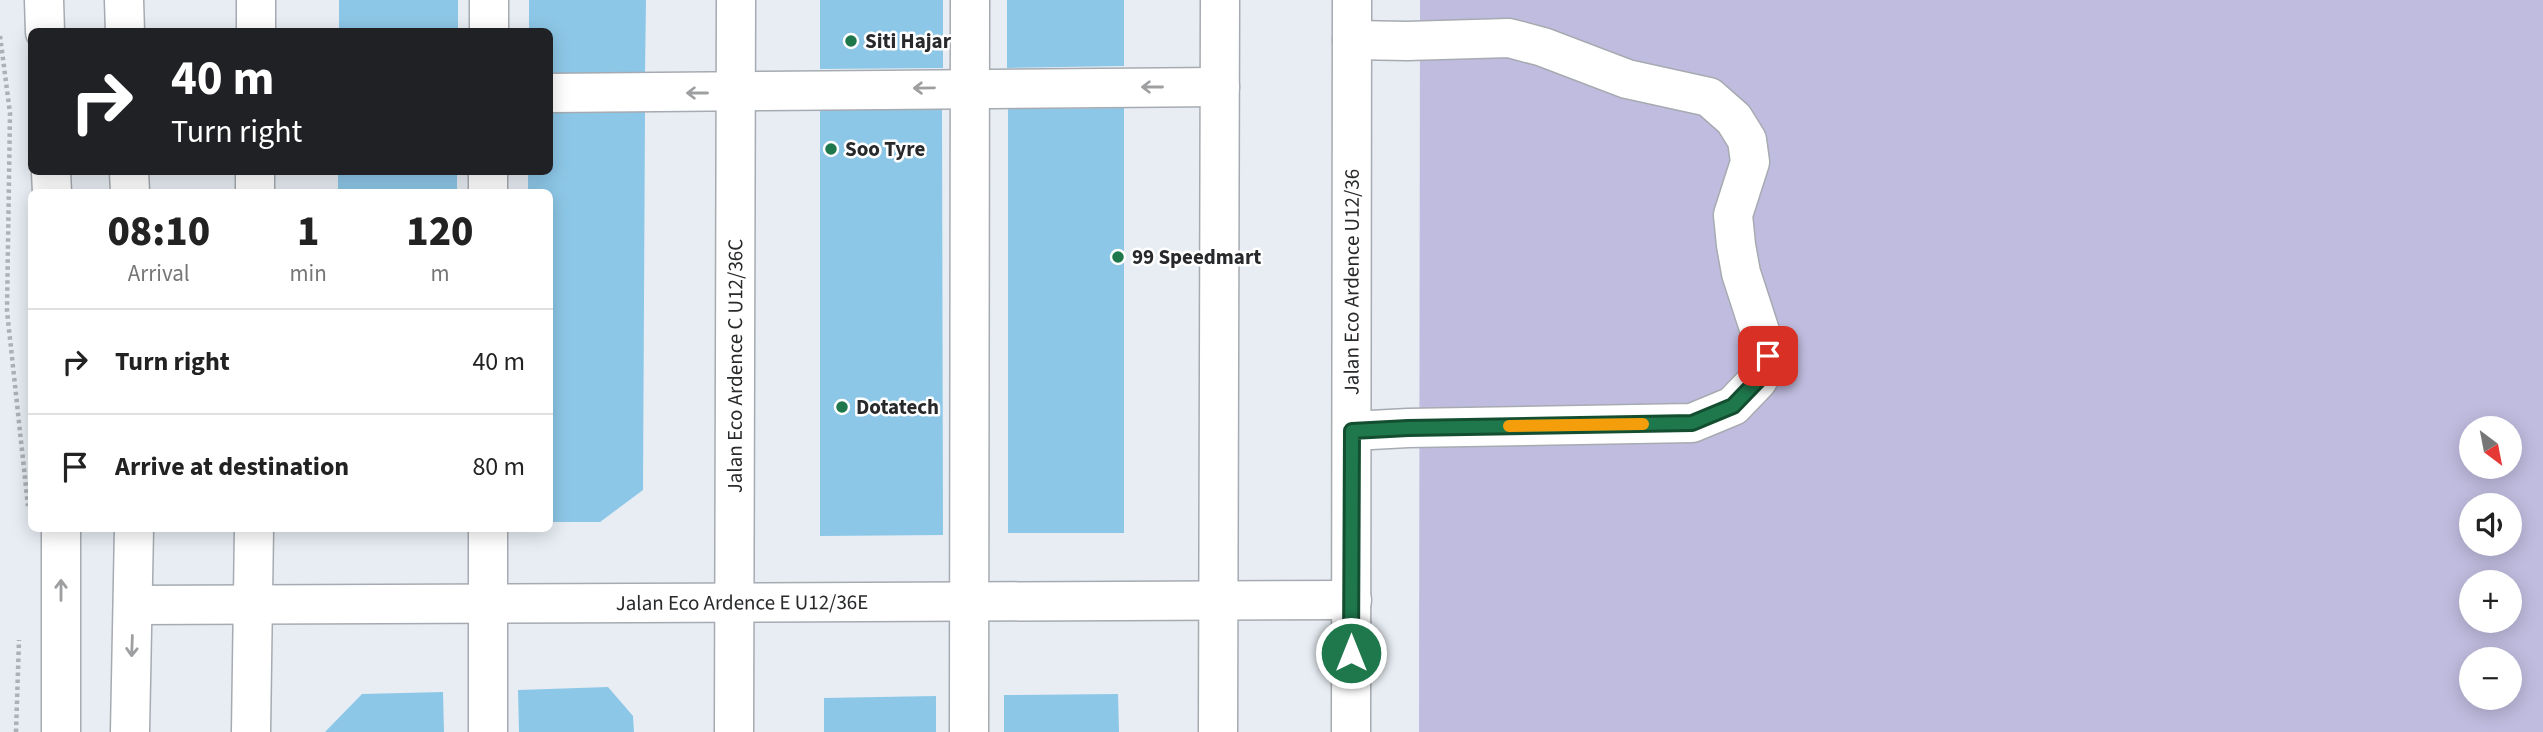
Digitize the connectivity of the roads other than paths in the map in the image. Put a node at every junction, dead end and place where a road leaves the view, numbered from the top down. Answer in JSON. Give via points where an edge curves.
{"nodes":[{"id":1,"x":44,"y":0,"type":"edge"},
{"id":2,"x":124,"y":0,"type":"edge"},
{"id":3,"x":256,"y":0,"type":"edge"},
{"id":4,"x":489,"y":0,"type":"edge"},
{"id":5,"x":736,"y":0,"type":"edge"},
{"id":6,"x":970,"y":0,"type":"edge"},
{"id":7,"x":1220,"y":0,"type":"edge"},
{"id":8,"x":1352,"y":0,"type":"edge"},
{"id":9,"x":45,"y":28,"type":"edge"},
{"id":10,"x":125,"y":28,"type":"edge"},
{"id":11,"x":256,"y":28,"type":"edge"},
{"id":12,"x":489,"y":28,"type":"edge"},
{"id":13,"x":1352,"y":40,"type":"junction"},
{"id":14,"x":970,"y":87,"type":"junction"},
{"id":15,"x":1220,"y":87,"type":"junction"},
{"id":16,"x":553,"y":93,"type":"edge"},
{"id":17,"x":736,"y":93,"type":"junction"},
{"id":18,"x":1352,"y":431,"type":"junction"},
{"id":19,"x":45,"y":532,"type":"edge"},
{"id":20,"x":134,"y":532,"type":"edge"},
{"id":21,"x":254,"y":532,"type":"edge"},
{"id":22,"x":488,"y":532,"type":"edge"},
{"id":23,"x":1219,"y":600,"type":"junction"},
{"id":24,"x":1352,"y":600,"type":"junction"},
{"id":25,"x":969,"y":601,"type":"junction"},
{"id":26,"x":734,"y":602,"type":"junction"},
{"id":27,"x":253,"y":604,"type":"junction"},
{"id":28,"x":488,"y":604,"type":"junction"},
{"id":29,"x":133,"y":605,"type":"junction"},
{"id":30,"x":61,"y":732,"type":"edge"},
{"id":31,"x":130,"y":732,"type":"edge"},
{"id":32,"x":251,"y":732,"type":"edge"},
{"id":33,"x":488,"y":732,"type":"edge"},
{"id":34,"x":734,"y":732,"type":"edge"},
{"id":35,"x":969,"y":732,"type":"edge"},
{"id":36,"x":1218,"y":732,"type":"edge"},
{"id":37,"x":1351,"y":732,"type":"edge"}],
"edges":[{"from":1,"to":9,"type":"street"},
{"from":2,"to":10,"type":"street"},
{"from":3,"to":11,"type":"street"},
{"from":4,"to":12,"type":"street"},
{"from":5,"to":17,"type":"street","name":"Jalan Eco Ardence C U12/36C"},
{"from":6,"to":14,"type":"street"},
{"from":7,"to":15,"type":"street"},
{"from":8,"to":13,"type":"street","name":"Jalan Eco Ardence U12/36"},
{"from":13,"to":18,"type":"street","name":"Jalan Eco Ardence U12/36"},
{"from":13,"to":18,"type":"street","via":[[1509,38],[1627,79],[1709,97],[1734,119],[1747,140],[1750,162],[1733,215],[1741,273],[1768,356],[1758,380],[1733,406],[1692,423]]},
{"from":15,"to":14,"type":"street","one_way":true},
{"from":14,"to":17,"type":"street","one_way":true},
{"from":14,"to":25,"type":"street"},
{"from":15,"to":23,"type":"street"},
{"from":17,"to":16,"type":"street","one_way":true},
{"from":17,"to":26,"type":"street","name":"Jalan Eco Ardence C U12/36C"},
{"from":18,"to":24,"type":"street","name":"Jalan Eco Ardence U12/36"},
{"from":30,"to":19,"type":"street","one_way":true},
{"from":20,"to":29,"type":"street"},
{"from":21,"to":27,"type":"street"},
{"from":22,"to":28,"type":"street"},
{"from":23,"to":24,"type":"street","name":"Jalan Eco Ardence E U12/36E"},
{"from":23,"to":25,"type":"street","name":"Jalan Eco Ardence E U12/36E"},
{"from":23,"to":36,"type":"street"},
{"from":24,"to":37,"type":"street","name":"Jalan Eco Ardence U12/36"},
{"from":25,"to":26,"type":"street","name":"Jalan Eco Ardence E U12/36E"},
{"from":25,"to":35,"type":"street"},
{"from":26,"to":28,"type":"street","name":"Jalan Eco Ardence E U12/36E"},
{"from":26,"to":34,"type":"street","name":"Jalan Eco Ardence C U12/36C"},
{"from":27,"to":28,"type":"street","name":"Jalan Eco Ardence E U12/36E"},
{"from":27,"to":29,"type":"street","name":"Jalan Eco Ardence E U12/36E"},
{"from":27,"to":32,"type":"street"},
{"from":28,"to":33,"type":"street"},
{"from":29,"to":31,"type":"street","one_way":true}]}
